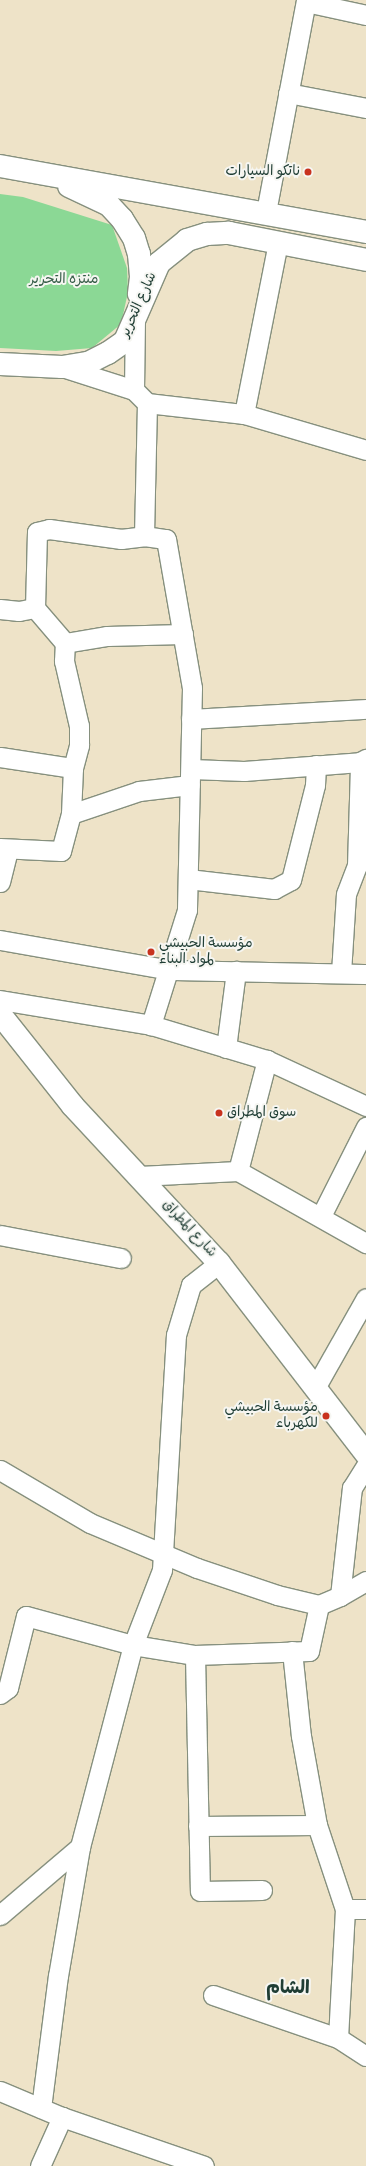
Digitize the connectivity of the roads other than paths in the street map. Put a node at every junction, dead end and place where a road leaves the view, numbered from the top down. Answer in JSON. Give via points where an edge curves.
{"nodes":[{"id":1,"x":306,"y":1,"type":"edge"},
{"id":2,"x":366,"y":15,"type":"edge"},
{"id":3,"x":288,"y":93,"type":"junction"},
{"id":4,"x":366,"y":108,"type":"edge"},
{"id":5,"x":0,"y":166,"type":"edge"},
{"id":6,"x":32,"y":172,"type":"junction"},
{"id":7,"x":266,"y":212,"type":"junction"},
{"id":8,"x":366,"y":232,"type":"edge"},
{"id":9,"x":278,"y":243,"type":"junction"},
{"id":10,"x":366,"y":260,"type":"edge"},
{"id":11,"x":135,"y":321,"type":"junction"},
{"id":12,"x":0,"y":364,"type":"edge"},
{"id":13,"x":62,"y":367,"type":"junction"},
{"id":14,"x":141,"y":396,"type":"junction"},
{"id":15,"x":244,"y":414,"type":"junction"},
{"id":16,"x":366,"y":450,"type":"edge"},
{"id":17,"x":144,"y":536,"type":"junction"},
{"id":18,"x":35,"y":608,"type":"junction"},
{"id":19,"x":0,"y":609,"type":"edge"},
{"id":20,"x":182,"y":634,"type":"junction"},
{"id":21,"x":65,"y":643,"type":"junction"},
{"id":22,"x":366,"y":709,"type":"edge"},
{"id":23,"x":191,"y":719,"type":"junction"},
{"id":24,"x":0,"y":757,"type":"edge"},
{"id":25,"x":363,"y":760,"type":"edge"},
{"id":26,"x":316,"y":765,"type":"junction"},
{"id":27,"x":73,"y":768,"type":"junction"},
{"id":28,"x":190,"y":777,"type":"junction"},
{"id":29,"x":71,"y":814,"type":"junction"},
{"id":30,"x":4,"y":849,"type":"edge"},
{"id":31,"x":188,"y":879,"type":"junction"},
{"id":32,"x":0,"y":882,"type":"edge"},
{"id":33,"x":0,"y":940,"type":"edge"},
{"id":34,"x":171,"y":970,"type":"junction"},
{"id":35,"x":236,"y":971,"type":"junction"},
{"id":36,"x":341,"y":973,"type":"junction"},
{"id":37,"x":366,"y":974,"type":"edge"},
{"id":38,"x":0,"y":1000,"type":"edge"},
{"id":39,"x":0,"y":1014,"type":"edge"},
{"id":40,"x":151,"y":1026,"type":"junction"},
{"id":41,"x":226,"y":1048,"type":"junction"},
{"id":42,"x":267,"y":1060,"type":"junction"},
{"id":43,"x":366,"y":1106,"type":"edge"},
{"id":44,"x":366,"y":1127,"type":"edge"},
{"id":45,"x":238,"y":1171,"type":"junction"},
{"id":46,"x":139,"y":1176,"type":"junction"},
{"id":47,"x":321,"y":1216,"type":"junction"},
{"id":48,"x":0,"y":1235,"type":"edge"},
{"id":49,"x":366,"y":1243,"type":"edge"},
{"id":50,"x":121,"y":1258,"type":"dead end"},
{"id":51,"x":219,"y":1263,"type":"junction"},
{"id":52,"x":366,"y":1298,"type":"edge"},
{"id":53,"x":315,"y":1388,"type":"junction"},
{"id":54,"x":366,"y":1454,"type":"edge"},
{"id":55,"x":366,"y":1466,"type":"edge"},
{"id":56,"x":0,"y":1470,"type":"edge"},
{"id":57,"x":163,"y":1553,"type":"junction"},
{"id":58,"x":366,"y":1581,"type":"edge"},
{"id":59,"x":340,"y":1596,"type":"junction"},
{"id":60,"x":318,"y":1605,"type":"junction"},
{"id":61,"x":133,"y":1645,"type":"junction"},
{"id":62,"x":292,"y":1651,"type":"junction"},
{"id":63,"x":195,"y":1655,"type":"junction"},
{"id":64,"x":0,"y":1694,"type":"edge"},
{"id":65,"x":317,"y":1825,"type":"junction"},
{"id":66,"x":198,"y":1826,"type":"junction"},
{"id":67,"x":80,"y":1847,"type":"junction"},
{"id":68,"x":262,"y":1890,"type":"dead end"},
{"id":69,"x":346,"y":1909,"type":"junction"},
{"id":70,"x":366,"y":1909,"type":"edge"},
{"id":71,"x":0,"y":1915,"type":"edge"},
{"id":72,"x":213,"y":1995,"type":"dead end"},
{"id":73,"x":338,"y":2038,"type":"junction"},
{"id":74,"x":366,"y":2056,"type":"edge"},
{"id":75,"x":0,"y":2091,"type":"edge"},
{"id":76,"x":41,"y":2108,"type":"junction"},
{"id":77,"x":62,"y":2117,"type":"junction"},
{"id":78,"x":40,"y":2166,"type":"edge"},
{"id":79,"x":204,"y":2166,"type":"edge"}],
"edges":[{"from":1,"to":2,"type":"street"},
{"from":1,"to":3,"type":"street"},
{"from":3,"to":4,"type":"street"},
{"from":3,"to":7,"type":"street"},
{"from":5,"to":6,"type":"main road"},
{"from":6,"to":7,"type":"main road"},
{"from":6,"to":11,"type":"main road","via":[[90,195],[122,219],[134,238],[139,254],[141,277]]},
{"from":7,"to":8,"type":"main road"},
{"from":9,"to":10,"type":"main road","name":"شارع التحرير"},
{"from":9,"to":11,"type":"main road","name":"شارع التحرير","via":[[228,233],[206,234],[187,240],[159,263],[149,280]]},
{"from":9,"to":15,"type":"street"},
{"from":11,"to":13,"type":"main road","name":"شارع التحرير","via":[[125,341],[108,353],[88,363]]},
{"from":11,"to":14,"type":"street"},
{"from":12,"to":13,"type":"main road","name":"شارع التحرير"},
{"from":13,"to":14,"type":"street"},
{"from":14,"to":15,"type":"street"},
{"from":14,"to":17,"type":"street"},
{"from":15,"to":16,"type":"street"},
{"from":17,"to":18,"type":"street","via":[[121,540],[49,529],[37,532]]},
{"from":17,"to":20,"type":"street","via":[[166,539]]},
{"from":18,"to":19,"type":"street","via":[[19,611]]},
{"from":18,"to":21,"type":"street"},
{"from":20,"to":21,"type":"street","via":[[107,636]]},
{"from":20,"to":23,"type":"street","via":[[192,688]]},
{"from":21,"to":27,"type":"street","via":[[64,661],[79,726],[80,745]]},
{"from":22,"to":23,"type":"street"},
{"from":23,"to":28,"type":"street"},
{"from":24,"to":27,"type":"street"},
{"from":25,"to":26,"type":"street"},
{"from":25,"to":36,"type":"street","via":[[357,866],[346,894]]},
{"from":26,"to":28,"type":"street"},
{"from":26,"to":31,"type":"street","via":[[314,785],[291,880],[274,889]]},
{"from":27,"to":29,"type":"street"},
{"from":28,"to":29,"type":"street"},
{"from":28,"to":31,"type":"street"},
{"from":29,"to":30,"type":"street","via":[[61,851]]},
{"from":30,"to":32,"type":"street"},
{"from":31,"to":34,"type":"street","via":[[188,910]]},
{"from":33,"to":34,"type":"street"},
{"from":34,"to":35,"type":"street"},
{"from":34,"to":40,"type":"street"},
{"from":35,"to":36,"type":"street"},
{"from":35,"to":41,"type":"street"},
{"from":36,"to":37,"type":"street"},
{"from":38,"to":40,"type":"street"},
{"from":39,"to":46,"type":"main road","name":"شارع المطراق","via":[[73,1106]]},
{"from":40,"to":41,"type":"street"},
{"from":41,"to":42,"type":"street"},
{"from":42,"to":43,"type":"street"},
{"from":42,"to":45,"type":"street"},
{"from":44,"to":47,"type":"street"},
{"from":45,"to":46,"type":"street"},
{"from":45,"to":47,"type":"street"},
{"from":46,"to":51,"type":"main road","name":"شارع المطراق"},
{"from":47,"to":49,"type":"street"},
{"from":48,"to":50,"type":"street"},
{"from":51,"to":53,"type":"main road","name":"شارع المطراق"},
{"from":51,"to":57,"type":"street","via":[[191,1285],[176,1335]]},
{"from":52,"to":53,"type":"street"},
{"from":53,"to":54,"type":"main road","name":"شارع المطراق"},
{"from":55,"to":59,"type":"street","via":[[352,1488]]},
{"from":56,"to":57,"type":"street","via":[[90,1523]]},
{"from":57,"to":60,"type":"street","via":[[197,1568],[277,1596]]},
{"from":57,"to":61,"type":"street","via":[[162,1570]]},
{"from":58,"to":59,"type":"street"},
{"from":59,"to":60,"type":"street"},
{"from":60,"to":62,"type":"street","via":[[309,1651]]},
{"from":61,"to":63,"type":"street"},
{"from":61,"to":64,"type":"street","via":[[26,1616],[8,1688]]},
{"from":61,"to":67,"type":"street"},
{"from":62,"to":63,"type":"street"},
{"from":62,"to":65,"type":"street","via":[[301,1736]]},
{"from":63,"to":66,"type":"street"},
{"from":65,"to":66,"type":"street"},
{"from":65,"to":69,"type":"street"},
{"from":66,"to":68,"type":"street","via":[[200,1891]]},
{"from":67,"to":71,"type":"street"},
{"from":67,"to":76,"type":"street","via":[[58,1976]]},
{"from":69,"to":70,"type":"street"},
{"from":69,"to":73,"type":"street"},
{"from":72,"to":73,"type":"street"},
{"from":73,"to":74,"type":"street"},
{"from":75,"to":76,"type":"street"},
{"from":76,"to":77,"type":"street"},
{"from":77,"to":78,"type":"street"},
{"from":77,"to":79,"type":"street"}]}
